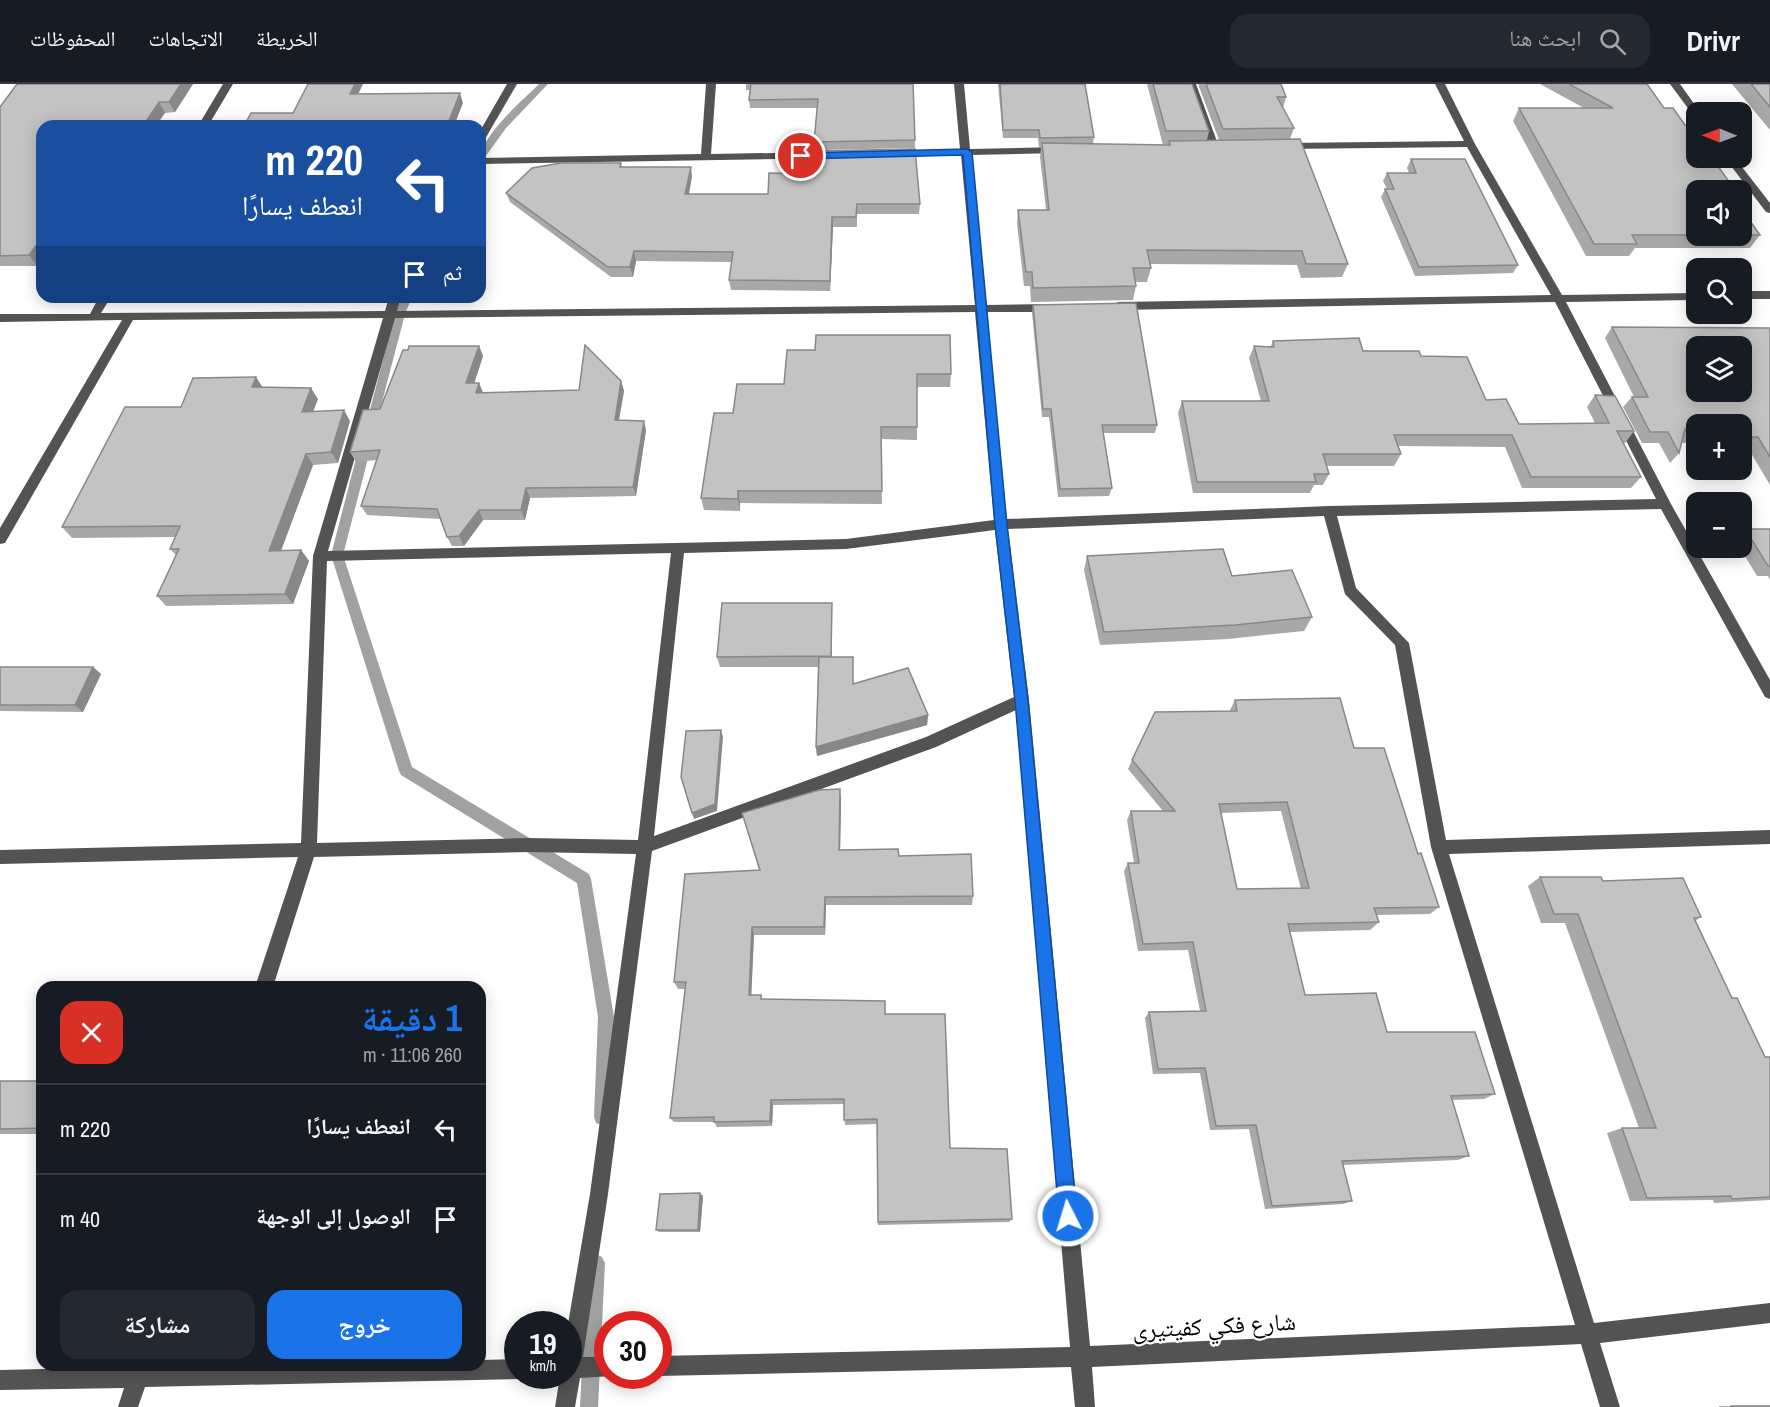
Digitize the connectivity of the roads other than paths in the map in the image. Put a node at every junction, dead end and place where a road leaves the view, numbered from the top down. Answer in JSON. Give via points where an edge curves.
{"nodes":[{"id":1,"x":228,"y":84,"type":"edge"},
{"id":2,"x":512,"y":84,"type":"edge"},
{"id":3,"x":711,"y":84,"type":"edge"},
{"id":4,"x":959,"y":84,"type":"edge"},
{"id":5,"x":1191,"y":84,"type":"edge"},
{"id":6,"x":1440,"y":84,"type":"edge"},
{"id":7,"x":1675,"y":84,"type":"edge"},
{"id":8,"x":1688,"y":102,"type":"edge"},
{"id":9,"x":207,"y":120,"type":"edge"},
{"id":10,"x":486,"y":129,"type":"edge"},
{"id":11,"x":1470,"y":144,"type":"junction"},
{"id":12,"x":1226,"y":147,"type":"edge"},
{"id":13,"x":1272,"y":147,"type":"edge"},
{"id":14,"x":1069,"y":150,"type":"edge"},
{"id":15,"x":967,"y":152,"type":"junction"},
{"id":16,"x":884,"y":154,"type":"edge"},
{"id":17,"x":848,"y":155,"type":"edge"},
{"id":18,"x":706,"y":158,"type":"junction"},
{"id":19,"x":486,"y":161,"type":"edge"},
{"id":20,"x":1738,"y":168,"type":"edge"},
{"id":21,"x":1770,"y":210,"type":"edge"},
{"id":22,"x":1752,"y":295,"type":"edge"},
{"id":23,"x":1770,"y":295,"type":"edge"},
{"id":24,"x":1686,"y":296,"type":"edge"},
{"id":25,"x":1559,"y":299,"type":"junction"},
{"id":26,"x":102,"y":303,"type":"edge"},
{"id":27,"x":393,"y":303,"type":"edge"},
{"id":28,"x":1111,"y":306,"type":"edge"},
{"id":29,"x":1064,"y":307,"type":"edge"},
{"id":30,"x":981,"y":309,"type":"junction"},
{"id":31,"x":390,"y":314,"type":"junction"},
{"id":32,"x":94,"y":316,"type":"junction"},
{"id":33,"x":130,"y":316,"type":"junction"},
{"id":34,"x":0,"y":318,"type":"edge"},
{"id":35,"x":1665,"y":504,"type":"junction"},
{"id":36,"x":1329,"y":511,"type":"junction"},
{"id":37,"x":1001,"y":525,"type":"junction"},
{"id":38,"x":0,"y":539,"type":"edge"},
{"id":39,"x":678,"y":549,"type":"junction"},
{"id":40,"x":320,"y":556,"type":"junction"},
{"id":41,"x":1770,"y":693,"type":"edge"},
{"id":42,"x":1022,"y":700,"type":"junction"},
{"id":43,"x":1770,"y":837,"type":"edge"},
{"id":44,"x":645,"y":847,"type":"junction"},
{"id":45,"x":1439,"y":847,"type":"junction"},
{"id":46,"x":309,"y":849,"type":"junction"},
{"id":47,"x":0,"y":857,"type":"edge"},
{"id":48,"x":266,"y":981,"type":"edge"},
{"id":49,"x":579,"y":1311,"type":"edge"},
{"id":50,"x":1770,"y":1313,"type":"edge"},
{"id":51,"x":1588,"y":1334,"type":"junction"},
{"id":52,"x":1081,"y":1357,"type":"junction"},
{"id":53,"x":672,"y":1366,"type":"edge"},
{"id":54,"x":486,"y":1370,"type":"edge"},
{"id":55,"x":504,"y":1370,"type":"edge"},
{"id":56,"x":328,"y":1371,"type":"edge"},
{"id":57,"x":139,"y":1372,"type":"edge"},
{"id":58,"x":0,"y":1380,"type":"edge"},
{"id":59,"x":567,"y":1389,"type":"edge"},
{"id":60,"x":128,"y":1407,"type":"edge"},
{"id":61,"x":565,"y":1407,"type":"edge"},
{"id":62,"x":1085,"y":1407,"type":"edge"},
{"id":63,"x":1610,"y":1407,"type":"edge"}],
"edges":[{"from":1,"to":9,"type":"street"},
{"from":2,"to":10,"type":"street"},
{"from":3,"to":18,"type":"street"},
{"from":4,"to":15,"type":"street"},
{"from":5,"to":12,"type":"street","via":[[1208,147]]},
{"from":6,"to":11,"type":"street"},
{"from":7,"to":8,"type":"street"},
{"from":11,"to":13,"type":"street"},
{"from":11,"to":25,"type":"street"},
{"from":14,"to":15,"type":"street"},
{"from":15,"to":16,"type":"street"},
{"from":15,"to":30,"type":"street"},
{"from":17,"to":18,"type":"street"},
{"from":18,"to":19,"type":"street"},
{"from":20,"to":21,"type":"street"},
{"from":22,"to":23,"type":"street"},
{"from":24,"to":25,"type":"street"},
{"from":25,"to":28,"type":"street"},
{"from":25,"to":35,"type":"street"},
{"from":26,"to":32,"type":"street"},
{"from":27,"to":31,"type":"street"},
{"from":29,"to":30,"type":"street"},
{"from":30,"to":31,"type":"street"},
{"from":30,"to":37,"type":"street"},
{"from":31,"to":33,"type":"street"},
{"from":31,"to":40,"type":"street"},
{"from":32,"to":33,"type":"street"},
{"from":32,"to":34,"type":"street"},
{"from":33,"to":38,"type":"street"},
{"from":35,"to":36,"type":"street"},
{"from":35,"to":41,"type":"street"},
{"from":36,"to":37,"type":"street"},
{"from":36,"to":45,"type":"street","via":[[1350,590],[1402,643]]},
{"from":37,"to":39,"type":"street","via":[[846,544]]},
{"from":37,"to":42,"type":"street"},
{"from":39,"to":40,"type":"street"},
{"from":39,"to":44,"type":"street"},
{"from":40,"to":46,"type":"street"},
{"from":42,"to":44,"type":"street","via":[[931,742]]},
{"from":42,"to":52,"type":"street"},
{"from":43,"to":45,"type":"street"},
{"from":44,"to":46,"type":"street"},
{"from":44,"to":49,"type":"street","via":[[599,1194]]},
{"from":45,"to":51,"type":"street"},
{"from":46,"to":47,"type":"street"},
{"from":46,"to":48,"type":"street"},
{"from":50,"to":51,"type":"street","name":"شارع فكي كفيتيرى"},
{"from":51,"to":52,"type":"street","name":"شارع فكي كفيتيرى"},
{"from":51,"to":63,"type":"street"},
{"from":52,"to":53,"type":"street","name":"شارع فكي كفيتيرى"},
{"from":52,"to":62,"type":"street"},
{"from":54,"to":55,"type":"street"},
{"from":56,"to":57,"type":"street"},
{"from":57,"to":58,"type":"street"},
{"from":57,"to":60,"type":"street"},
{"from":59,"to":61,"type":"street"}]}
